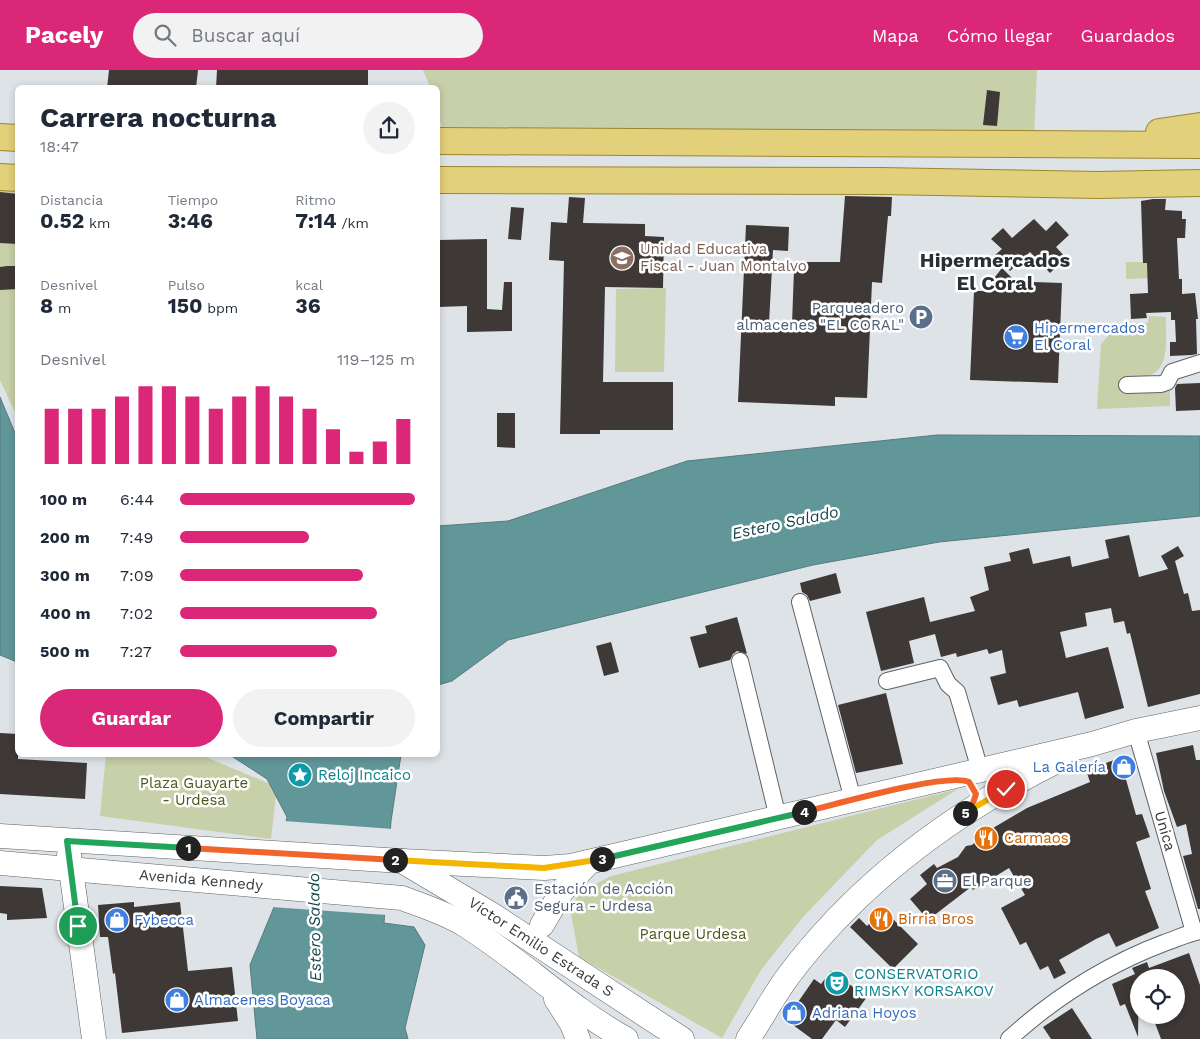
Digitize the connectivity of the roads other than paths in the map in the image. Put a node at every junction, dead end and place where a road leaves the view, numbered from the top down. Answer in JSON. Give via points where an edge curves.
{"nodes":[{"id":1,"x":1200,"y":126,"type":"edge"},
{"id":2,"x":0,"y":137,"type":"edge"},
{"id":3,"x":15,"y":138,"type":"edge"},
{"id":4,"x":440,"y":141,"type":"edge"},
{"id":5,"x":1090,"y":145,"type":"junction"},
{"id":6,"x":1200,"y":145,"type":"edge"},
{"id":7,"x":0,"y":177,"type":"edge"},
{"id":8,"x":15,"y":178,"type":"edge"},
{"id":9,"x":440,"y":180,"type":"edge"},
{"id":10,"x":1200,"y":183,"type":"edge"},
{"id":11,"x":1200,"y":363,"type":"edge"},
{"id":12,"x":1127,"y":386,"type":"dead end"},
{"id":13,"x":800,"y":602,"type":"dead end"},
{"id":14,"x":740,"y":662,"type":"dead end"},
{"id":15,"x":887,"y":681,"type":"dead end"},
{"id":16,"x":1200,"y":718,"type":"edge"},
{"id":17,"x":1136,"y":730,"type":"junction"},
{"id":18,"x":1092,"y":744,"type":"junction"},
{"id":19,"x":980,"y":770,"type":"junction"},
{"id":20,"x":932,"y":782,"type":"junction"},
{"id":21,"x":853,"y":800,"type":"junction"},
{"id":22,"x":964,"y":814,"type":"junction"},
{"id":23,"x":778,"y":818,"type":"junction"},
{"id":24,"x":0,"y":836,"type":"edge"},
{"id":25,"x":67,"y":841,"type":"junction"},
{"id":26,"x":399,"y":861,"type":"junction"},
{"id":27,"x":589,"y":862,"type":"junction"},
{"id":28,"x":0,"y":863,"type":"edge"},
{"id":29,"x":544,"y":868,"type":"junction"},
{"id":30,"x":70,"y":869,"type":"junction"},
{"id":31,"x":402,"y":898,"type":"joint"},
{"id":32,"x":1197,"y":931,"type":"edge"},
{"id":33,"x":540,"y":935,"type":"junction"},
{"id":34,"x":534,"y":976,"type":"junction"},
{"id":35,"x":94,"y":1039,"type":"edge"},
{"id":36,"x":578,"y":1039,"type":"edge"},
{"id":37,"x":626,"y":1039,"type":"edge"},
{"id":38,"x":682,"y":1039,"type":"edge"},
{"id":39,"x":748,"y":1039,"type":"edge"},
{"id":40,"x":1009,"y":1039,"type":"edge"}],
"edges":[{"from":1,"to":5,"type":"main road"},
{"from":2,"to":3,"type":"main road"},
{"from":4,"to":5,"type":"main road"},
{"from":5,"to":6,"type":"main road"},
{"from":7,"to":8,"type":"main road"},
{"from":9,"to":10,"type":"main road"},
{"from":11,"to":12,"type":"street","via":[[1172,372],[1166,382]]},
{"from":13,"to":21,"type":"street"},
{"from":14,"to":23,"type":"street"},
{"from":15,"to":19,"type":"street","via":[[940,668],[948,684],[957,692]]},
{"from":16,"to":17,"type":"street"},
{"from":17,"to":18,"type":"street"},
{"from":17,"to":32,"type":"street","name":"Unica"},
{"from":18,"to":19,"type":"street"},
{"from":18,"to":22,"type":"street"},
{"from":19,"to":20,"type":"street"},
{"from":20,"to":21,"type":"street","name":"Avenida Kennedy"},
{"from":20,"to":22,"type":"street","via":[[954,779],[969,782],[976,800]]},
{"from":21,"to":23,"type":"street","name":"Avenida Kennedy"},
{"from":22,"to":39,"type":"street","via":[[902,858],[846,908],[789,975]]},
{"from":23,"to":27,"type":"street","name":"Avenida Kennedy"},
{"from":24,"to":25,"type":"street","name":"Avenida Kennedy"},
{"from":25,"to":26,"type":"street","name":"Avenida Kennedy"},
{"from":25,"to":30,"type":"street"},
{"from":26,"to":29,"type":"street","name":"Avenida Kennedy"},
{"from":26,"to":33,"type":"street","name":"Víctor Emilio Estrada S","via":[[491,914]]},
{"from":27,"to":29,"type":"street","name":"Avenida Kennedy"},
{"from":27,"to":33,"type":"street","via":[[562,890]]},
{"from":28,"to":30,"type":"street","name":"Avenida Kennedy"},
{"from":29,"to":33,"type":"street"},
{"from":30,"to":31,"type":"street","name":"Avenida Kennedy"},
{"from":30,"to":35,"type":"street"},
{"from":31,"to":34,"type":"street","name":"Víctor Emilio Estrada S","via":[[464,925]]},
{"from":32,"to":40,"type":"street","via":[[1107,968],[1067,992]]},
{"from":33,"to":38,"type":"street","name":"Víctor Emilio Estrada S"},
{"from":34,"to":36,"type":"street","via":[[557,1000]]},
{"from":34,"to":37,"type":"street","name":"Víctor Emilio Estrada S","via":[[594,1021]]}]}
